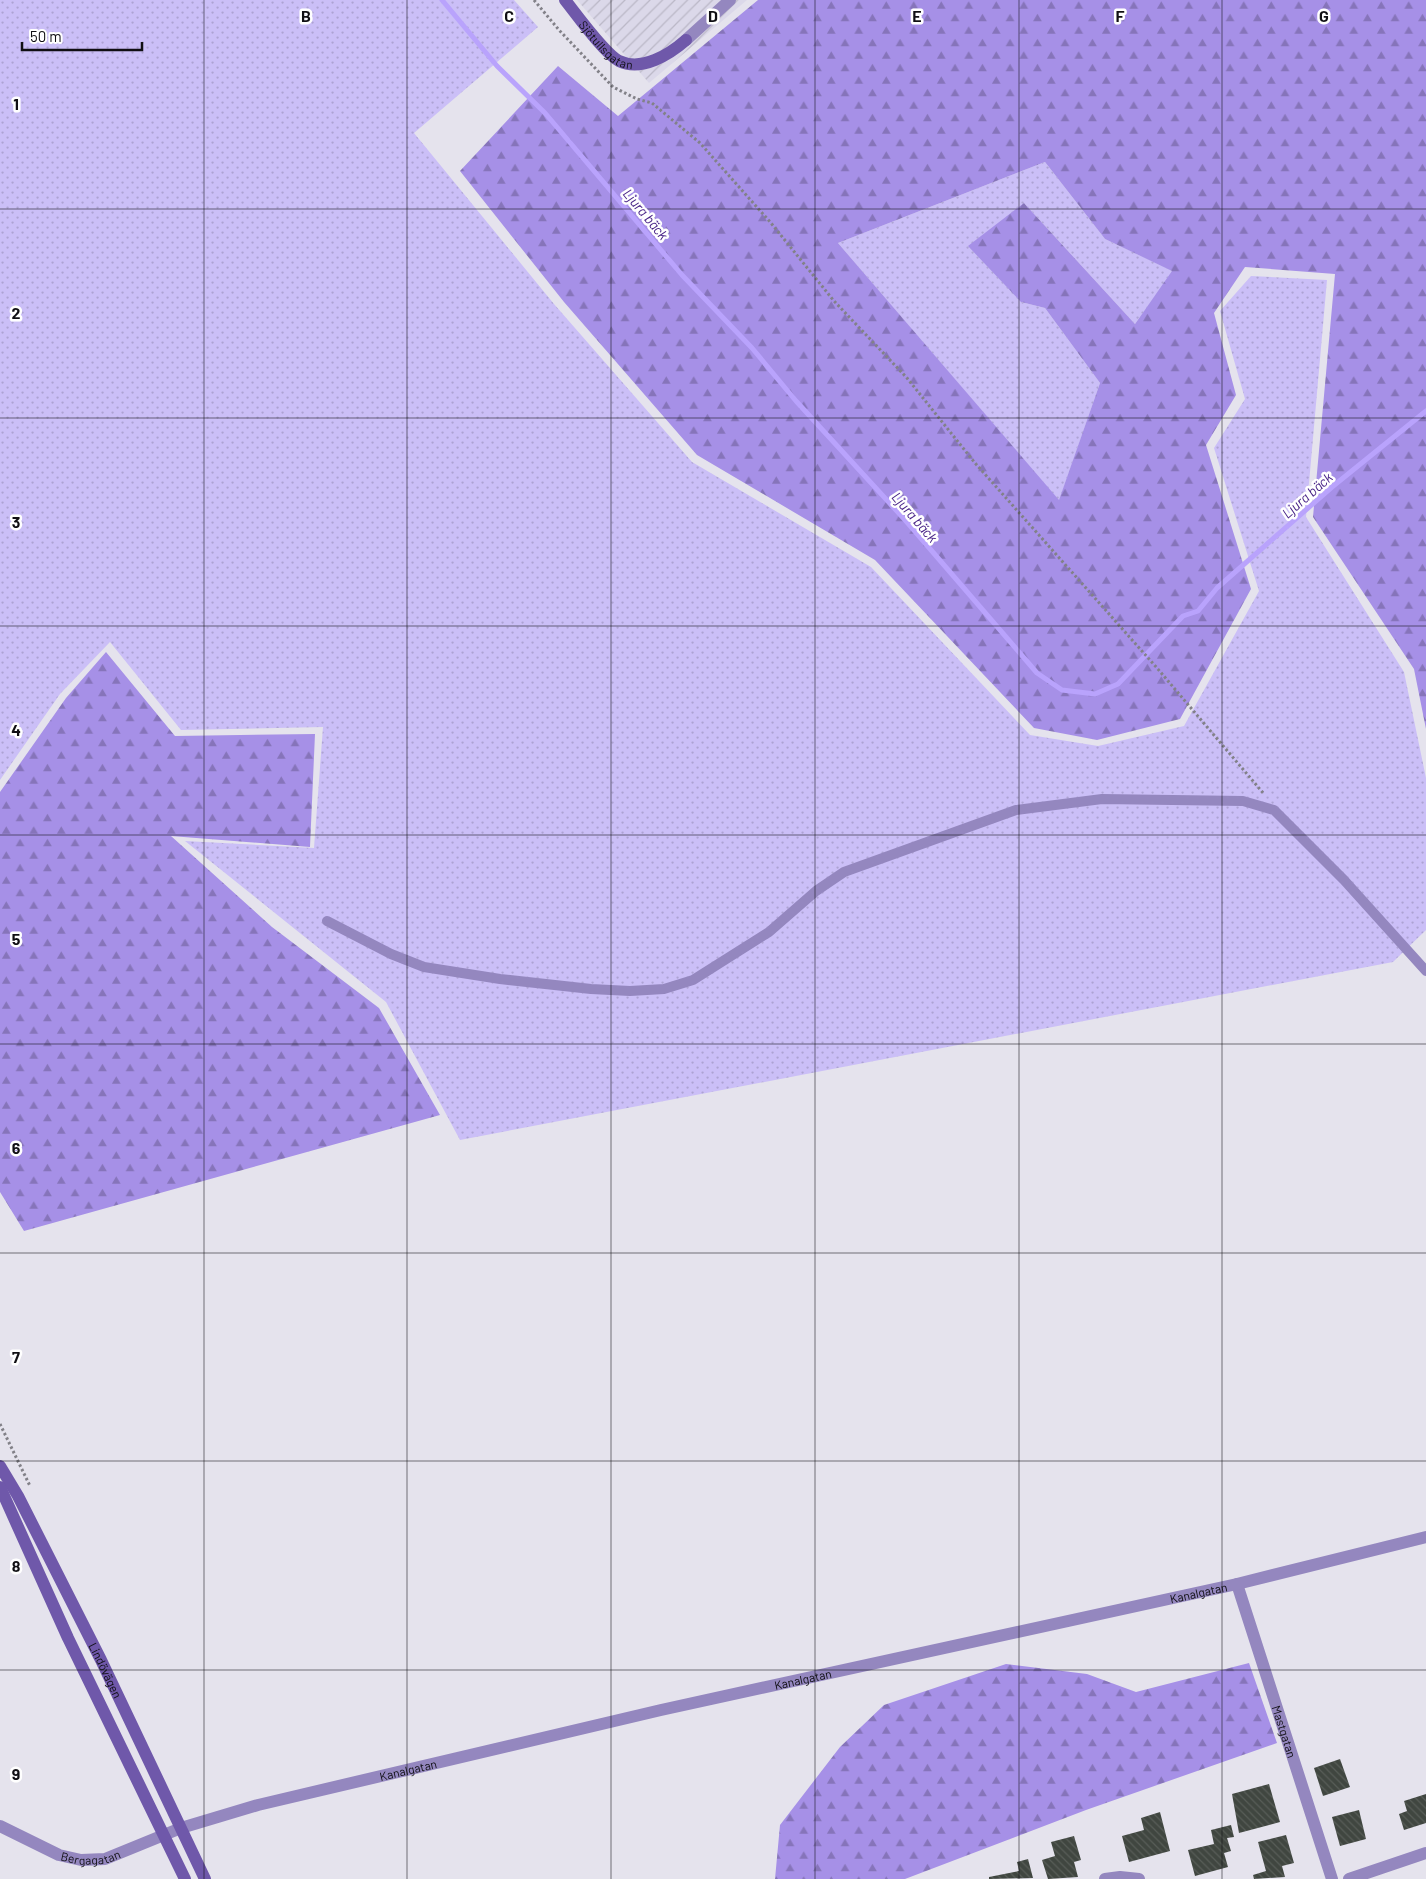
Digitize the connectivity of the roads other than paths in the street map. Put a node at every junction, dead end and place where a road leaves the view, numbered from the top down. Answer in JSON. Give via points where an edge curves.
{"nodes":[{"id":1,"x":565,"y":0,"type":"edge"},
{"id":2,"x":730,"y":0,"type":"edge"},
{"id":3,"x":686,"y":40,"type":"joint"},
{"id":4,"x":327,"y":921,"type":"dead end"},
{"id":5,"x":1426,"y":971,"type":"edge"},
{"id":6,"x":0,"y":1466,"type":"edge"},
{"id":7,"x":0,"y":1487,"type":"edge"},
{"id":8,"x":1426,"y":1537,"type":"edge"},
{"id":9,"x":1237,"y":1584,"type":"junction"},
{"id":10,"x":0,"y":1826,"type":"edge"},
{"id":11,"x":181,"y":1828,"type":"junction"},
{"id":12,"x":164,"y":1835,"type":"junction"},
{"id":13,"x":1426,"y":1853,"type":"edge"},
{"id":14,"x":185,"y":1879,"type":"edge"},
{"id":15,"x":205,"y":1879,"type":"edge"},
{"id":16,"x":1104,"y":1879,"type":"edge"},
{"id":17,"x":1139,"y":1879,"type":"edge"},
{"id":18,"x":1332,"y":1879,"type":"edge"},
{"id":19,"x":1349,"y":1879,"type":"edge"}],
"edges":[{"from":1,"to":3,"type":"main road","name":"Sjötullsgatan","via":[[619,61],[646,62],[670,54]]},
{"from":2,"to":3,"type":"street"},
{"from":4,"to":5,"type":"lane","via":[[424,967],[591,989],[664,989],[692,980],[769,932],[816,891],[844,872],[1016,810],[1102,799],[1243,801],[1274,810],[1344,880]]},
{"from":6,"to":11,"type":"main road","name":"Lindövägen","via":[[96,1652]]},
{"from":7,"to":12,"type":"main road","name":"Lindövägen","via":[[68,1638]]},
{"from":8,"to":9,"type":"street","name":"Kanalgatan"},
{"from":9,"to":11,"type":"street","name":"Kanalgatan","via":[[661,1710],[258,1805]]},
{"from":9,"to":18,"type":"street","name":"Mastgatan"},
{"from":10,"to":12,"type":"street","name":"Bergagatan","via":[[59,1854],[81,1860],[106,1859]]},
{"from":11,"to":12,"type":"street","name":"Bergagatan"},
{"from":11,"to":15,"type":"main road","name":"Lindövägen"},
{"from":12,"to":14,"type":"main road","name":"Lindövägen"},
{"from":13,"to":19,"type":"street"},
{"from":16,"to":17,"type":"street"}]}
